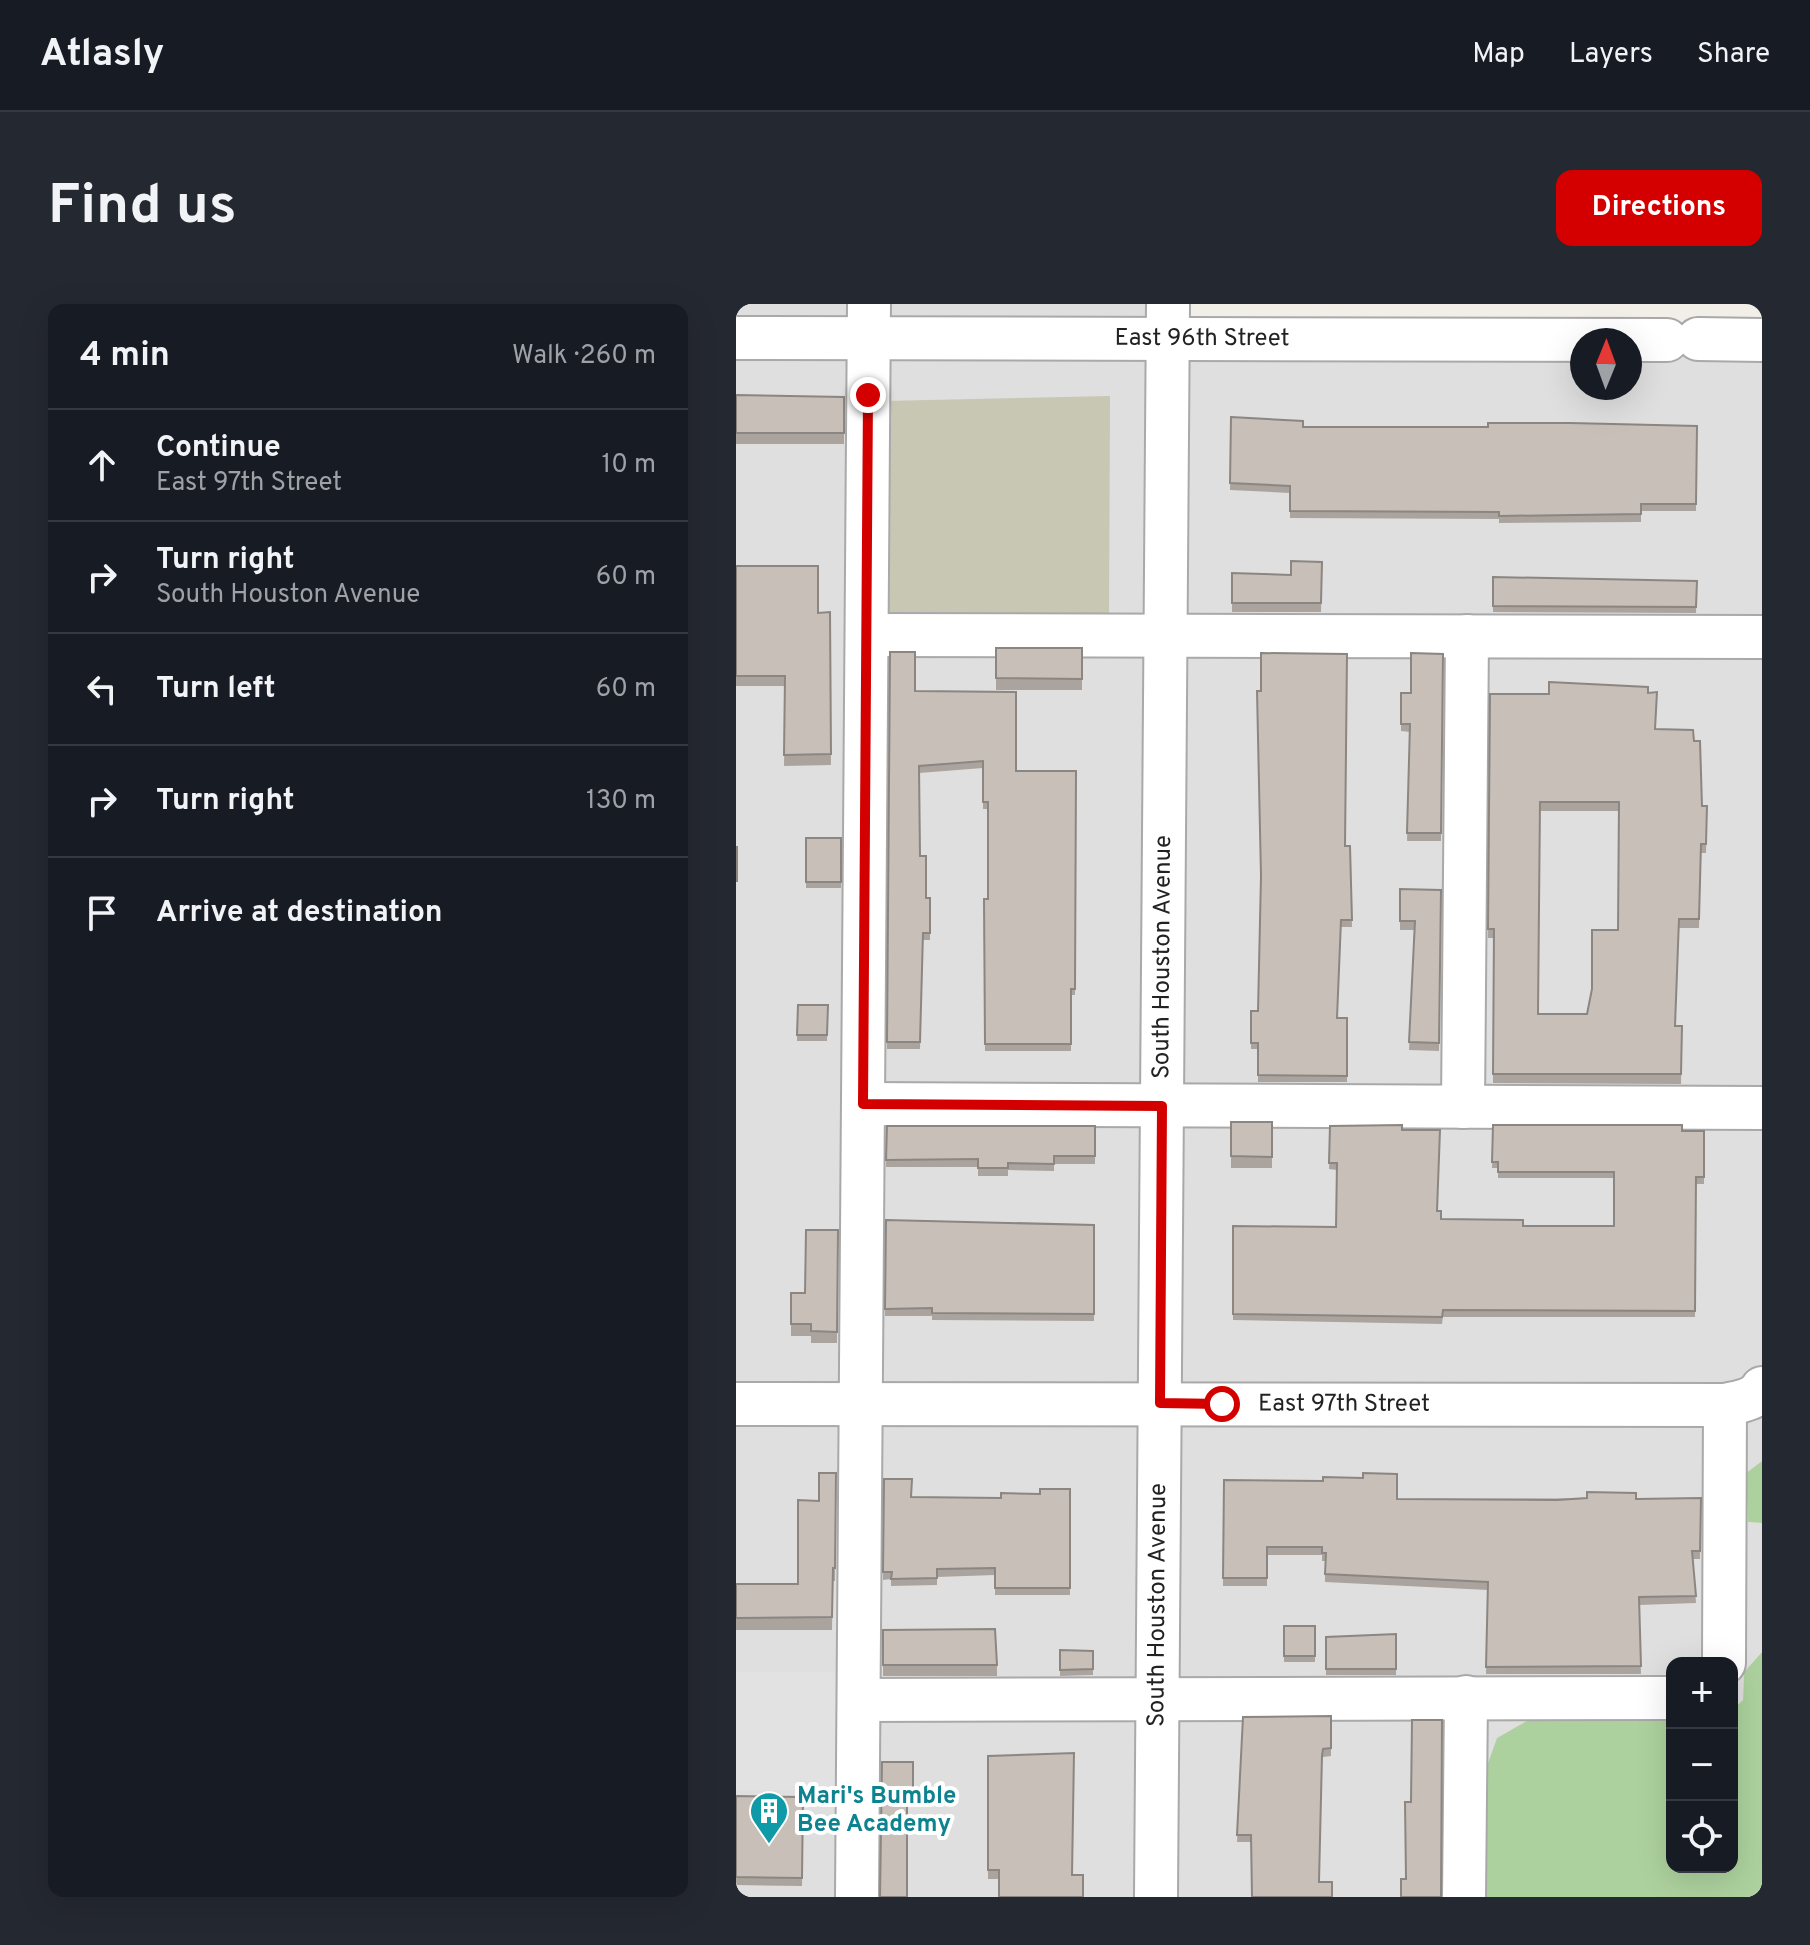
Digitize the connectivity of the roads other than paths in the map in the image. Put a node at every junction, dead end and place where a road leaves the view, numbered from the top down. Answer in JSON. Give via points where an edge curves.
{"nodes":[{"id":1,"x":869,"y":321,"type":"edge"},
{"id":2,"x":1168,"y":322,"type":"edge"},
{"id":3,"x":736,"y":338,"type":"edge"},
{"id":4,"x":1762,"y":340,"type":"edge"},
{"id":5,"x":867,"y":635,"type":"junction"},
{"id":6,"x":1165,"y":635,"type":"junction"},
{"id":7,"x":1467,"y":636,"type":"junction"},
{"id":8,"x":1762,"y":637,"type":"edge"},
{"id":9,"x":863,"y":1104,"type":"junction"},
{"id":10,"x":1162,"y":1106,"type":"junction"},
{"id":11,"x":1463,"y":1107,"type":"junction"},
{"id":12,"x":1762,"y":1108,"type":"edge"},
{"id":13,"x":1749,"y":1395,"type":"edge"},
{"id":14,"x":1160,"y":1403,"type":"junction"},
{"id":15,"x":736,"y":1404,"type":"edge"},
{"id":16,"x":861,"y":1404,"type":"junction"},
{"id":17,"x":1725,"y":1657,"type":"edge"},
{"id":18,"x":1466,"y":1697,"type":"junction"},
{"id":19,"x":1666,"y":1698,"type":"edge"},
{"id":20,"x":1158,"y":1699,"type":"junction"},
{"id":21,"x":859,"y":1700,"type":"junction"},
{"id":22,"x":857,"y":1897,"type":"edge"},
{"id":23,"x":1156,"y":1897,"type":"edge"},
{"id":24,"x":1464,"y":1897,"type":"edge"}],
"edges":[{"from":1,"to":2,"type":"street","name":"East 96th Street"},
{"from":1,"to":3,"type":"street","name":"East 96th Street"},
{"from":1,"to":5,"type":"street"},
{"from":2,"to":4,"type":"street","name":"East 96th Street"},
{"from":2,"to":6,"type":"street","name":"South Houston Avenue"},
{"from":5,"to":6,"type":"street"},
{"from":5,"to":9,"type":"street"},
{"from":6,"to":7,"type":"street"},
{"from":6,"to":10,"type":"street","name":"South Houston Avenue"},
{"from":7,"to":8,"type":"street"},
{"from":7,"to":11,"type":"street"},
{"from":9,"to":10,"type":"street"},
{"from":9,"to":16,"type":"street"},
{"from":10,"to":11,"type":"street"},
{"from":10,"to":14,"type":"street","name":"South Houston Avenue"},
{"from":11,"to":12,"type":"street"},
{"from":13,"to":14,"type":"street","name":"East 97th Street"},
{"from":13,"to":17,"type":"street"},
{"from":14,"to":16,"type":"street","name":"East 97th Street"},
{"from":14,"to":20,"type":"street","name":"South Houston Avenue"},
{"from":15,"to":16,"type":"street","name":"East 97th Street"},
{"from":16,"to":21,"type":"street"},
{"from":18,"to":19,"type":"street"},
{"from":18,"to":20,"type":"street"},
{"from":18,"to":24,"type":"street"},
{"from":20,"to":21,"type":"street"},
{"from":20,"to":23,"type":"street","name":"South Houston Avenue"},
{"from":21,"to":22,"type":"street"}]}
